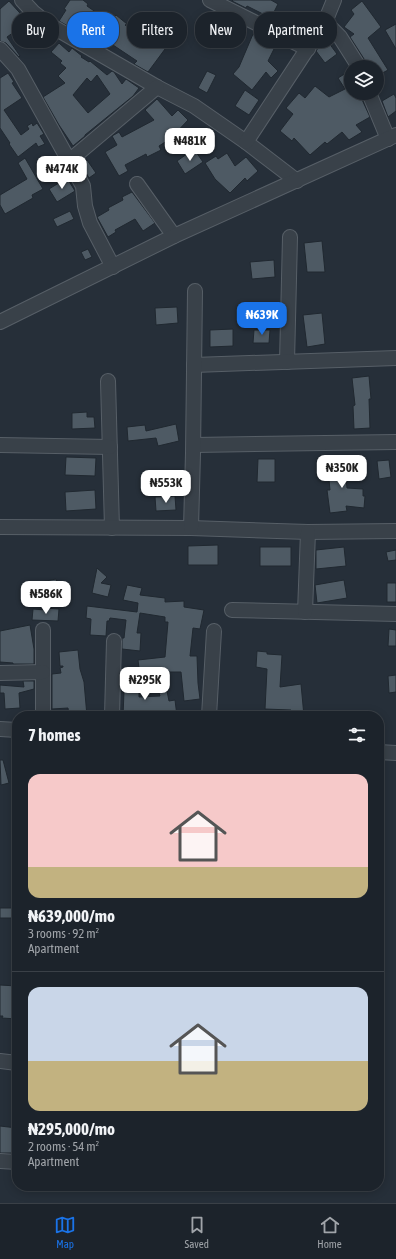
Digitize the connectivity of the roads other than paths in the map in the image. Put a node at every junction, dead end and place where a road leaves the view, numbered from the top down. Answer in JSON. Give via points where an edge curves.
{"nodes":[{"id":1,"x":22,"y":0,"type":"edge"},
{"id":2,"x":210,"y":0,"type":"edge"},
{"id":3,"x":334,"y":0,"type":"edge"},
{"id":4,"x":329,"y":12,"type":"edge"},
{"id":5,"x":337,"y":34,"type":"edge"},
{"id":6,"x":0,"y":49,"type":"edge"},
{"id":7,"x":308,"y":49,"type":"joint"},
{"id":8,"x":355,"y":60,"type":"edge"},
{"id":9,"x":157,"y":87,"type":"junction"},
{"id":10,"x":373,"y":100,"type":"edge"},
{"id":11,"x":392,"y":137,"type":"edge"},
{"id":12,"x":246,"y":142,"type":"junction"},
{"id":13,"x":69,"y":161,"type":"junction"},
{"id":14,"x":297,"y":181,"type":"junction"},
{"id":15,"x":137,"y":184,"type":"dead end"},
{"id":16,"x":174,"y":236,"type":"junction"},
{"id":17,"x":290,"y":237,"type":"dead end"},
{"id":18,"x":113,"y":267,"type":"junction"},
{"id":19,"x":195,"y":291,"type":"dead end"},
{"id":20,"x":0,"y":322,"type":"edge"},
{"id":21,"x":396,"y":358,"type":"edge"},
{"id":22,"x":287,"y":362,"type":"junction"},
{"id":23,"x":194,"y":365,"type":"junction"},
{"id":24,"x":108,"y":381,"type":"dead end"},
{"id":25,"x":396,"y":442,"type":"edge"},
{"id":26,"x":0,"y":445,"type":"edge"},
{"id":27,"x":194,"y":445,"type":"junction"},
{"id":28,"x":110,"y":447,"type":"junction"},
{"id":29,"x":0,"y":527,"type":"edge"},
{"id":30,"x":112,"y":528,"type":"junction"},
{"id":31,"x":191,"y":528,"type":"junction"},
{"id":32,"x":396,"y":531,"type":"edge"},
{"id":33,"x":308,"y":532,"type":"junction"},
{"id":34,"x":232,"y":610,"type":"dead end"},
{"id":35,"x":305,"y":612,"type":"junction"},
{"id":36,"x":396,"y":614,"type":"edge"},
{"id":37,"x":43,"y":630,"type":"dead end"},
{"id":38,"x":214,"y":631,"type":"dead end"},
{"id":39,"x":114,"y":641,"type":"dead end"},
{"id":40,"x":43,"y":672,"type":"junction"},
{"id":41,"x":0,"y":673,"type":"edge"},
{"id":42,"x":43,"y":711,"type":"edge"},
{"id":43,"x":112,"y":711,"type":"edge"},
{"id":44,"x":209,"y":711,"type":"edge"},
{"id":45,"x":0,"y":729,"type":"edge"},
{"id":46,"x":12,"y":730,"type":"edge"},
{"id":47,"x":384,"y":752,"type":"edge"},
{"id":48,"x":396,"y":753,"type":"edge"},
{"id":49,"x":0,"y":1061,"type":"edge"},
{"id":50,"x":12,"y":1062,"type":"edge"},
{"id":51,"x":0,"y":1161,"type":"edge"},
{"id":52,"x":12,"y":1162,"type":"edge"}],
"edges":[{"from":1,"to":9,"type":"street","via":[[48,24]]},
{"from":2,"to":7,"type":"street"},
{"from":3,"to":4,"type":"street"},
{"from":5,"to":8,"type":"street"},
{"from":6,"to":13,"type":"street","via":[[18,69]]},
{"from":7,"to":12,"type":"street"},
{"from":9,"to":12,"type":"street","via":[[194,106]]},
{"from":9,"to":13,"type":"street"},
{"from":10,"to":11,"type":"street"},
{"from":11,"to":14,"type":"street"},
{"from":12,"to":14,"type":"street"},
{"from":13,"to":18,"type":"street","via":[[83,186],[90,223]]},
{"from":14,"to":16,"type":"street"},
{"from":15,"to":16,"type":"street"},
{"from":16,"to":18,"type":"street"},
{"from":17,"to":22,"type":"street"},
{"from":18,"to":20,"type":"street"},
{"from":19,"to":23,"type":"street"},
{"from":21,"to":22,"type":"street"},
{"from":22,"to":23,"type":"street"},
{"from":23,"to":27,"type":"street"},
{"from":24,"to":28,"type":"street"},
{"from":25,"to":27,"type":"street"},
{"from":26,"to":28,"type":"street"},
{"from":27,"to":31,"type":"street"},
{"from":28,"to":30,"type":"street"},
{"from":29,"to":30,"type":"street"},
{"from":30,"to":31,"type":"street"},
{"from":31,"to":33,"type":"street"},
{"from":32,"to":33,"type":"street"},
{"from":33,"to":35,"type":"street"},
{"from":34,"to":35,"type":"street"},
{"from":35,"to":36,"type":"street"},
{"from":37,"to":40,"type":"street"},
{"from":38,"to":44,"type":"street"},
{"from":39,"to":43,"type":"street"},
{"from":40,"to":41,"type":"street"},
{"from":40,"to":42,"type":"street"},
{"from":45,"to":46,"type":"street"},
{"from":47,"to":48,"type":"street"},
{"from":49,"to":50,"type":"street"},
{"from":51,"to":52,"type":"street"}]}
